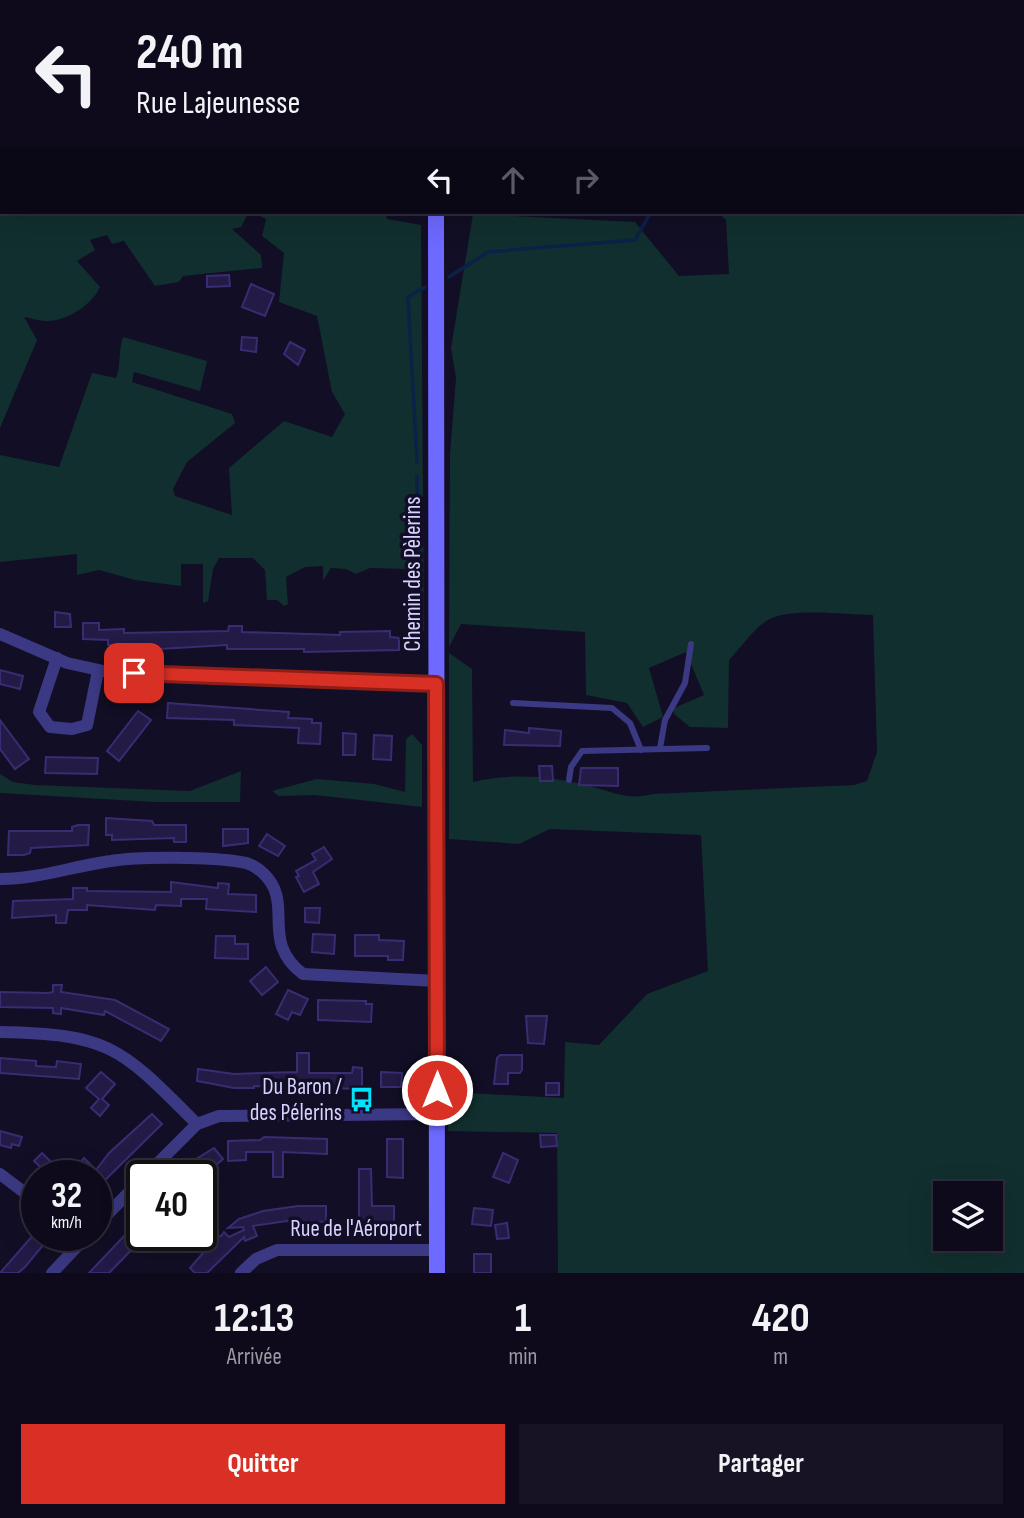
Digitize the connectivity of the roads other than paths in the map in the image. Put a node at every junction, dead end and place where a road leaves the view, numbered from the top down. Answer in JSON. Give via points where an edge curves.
{"nodes":[{"id":1,"x":436,"y":214,"type":"edge"},
{"id":2,"x":0,"y":634,"type":"edge"},
{"id":3,"x":691,"y":644,"type":"dead end"},
{"id":4,"x":57,"y":658,"type":"junction"},
{"id":5,"x":97,"y":671,"type":"junction"},
{"id":6,"x":436,"y":684,"type":"junction"},
{"id":7,"x":513,"y":703,"type":"dead end"},
{"id":8,"x":660,"y":748,"type":"junction"},
{"id":9,"x":707,"y":748,"type":"dead end"},
{"id":10,"x":641,"y":750,"type":"junction"},
{"id":11,"x":569,"y":780,"type":"dead end"},
{"id":12,"x":0,"y":879,"type":"edge"},
{"id":13,"x":437,"y":981,"type":"junction"},
{"id":14,"x":0,"y":1032,"type":"edge"},
{"id":15,"x":437,"y":1114,"type":"junction"},
{"id":16,"x":197,"y":1124,"type":"junction"},
{"id":17,"x":161,"y":1160,"type":"edge"},
{"id":18,"x":0,"y":1174,"type":"edge"},
{"id":19,"x":21,"y":1190,"type":"edge"},
{"id":20,"x":126,"y":1195,"type":"edge"},
{"id":21,"x":112,"y":1210,"type":"edge"},
{"id":22,"x":437,"y":1250,"type":"junction"},
{"id":23,"x":70,"y":1251,"type":"edge"},
{"id":24,"x":52,"y":1273,"type":"edge"},
{"id":25,"x":241,"y":1273,"type":"edge"},
{"id":26,"x":437,"y":1273,"type":"edge"}],
"edges":[{"from":1,"to":6,"type":"street","name":"Chemin des Pèlerins"},
{"from":2,"to":4,"type":"street"},
{"from":3,"to":8,"type":"lane","via":[[685,683],[663,726]]},
{"from":4,"to":5,"type":"street"},
{"from":4,"to":5,"type":"street","via":[[39,712],[50,727],[87,725]]},
{"from":5,"to":6,"type":"street"},
{"from":6,"to":13,"type":"street","name":"Chemin des Pèlerins"},
{"from":7,"to":10,"type":"lane","via":[[612,708],[631,723]]},
{"from":8,"to":9,"type":"lane"},
{"from":8,"to":10,"type":"lane"},
{"from":10,"to":11,"type":"lane","via":[[582,751]]},
{"from":12,"to":13,"type":"street","via":[[127,859],[240,862],[258,869],[272,884],[277,896],[279,944],[292,966],[303,974]]},
{"from":13,"to":15,"type":"street","name":"Chemin des Pèlerins"},
{"from":14,"to":16,"type":"street","via":[[72,1035],[105,1045],[134,1063]]},
{"from":15,"to":16,"type":"street","via":[[232,1114]]},
{"from":15,"to":22,"type":"street","name":"Chemin des Pèlerins"},
{"from":16,"to":17,"type":"street"},
{"from":18,"to":19,"type":"street"},
{"from":20,"to":21,"type":"street"},
{"from":22,"to":25,"type":"street","name":"Rue de l'Aéroport","via":[[277,1250],[256,1259]]},
{"from":22,"to":26,"type":"street","name":"Chemin des Pèlerins"},
{"from":23,"to":24,"type":"street"}]}
